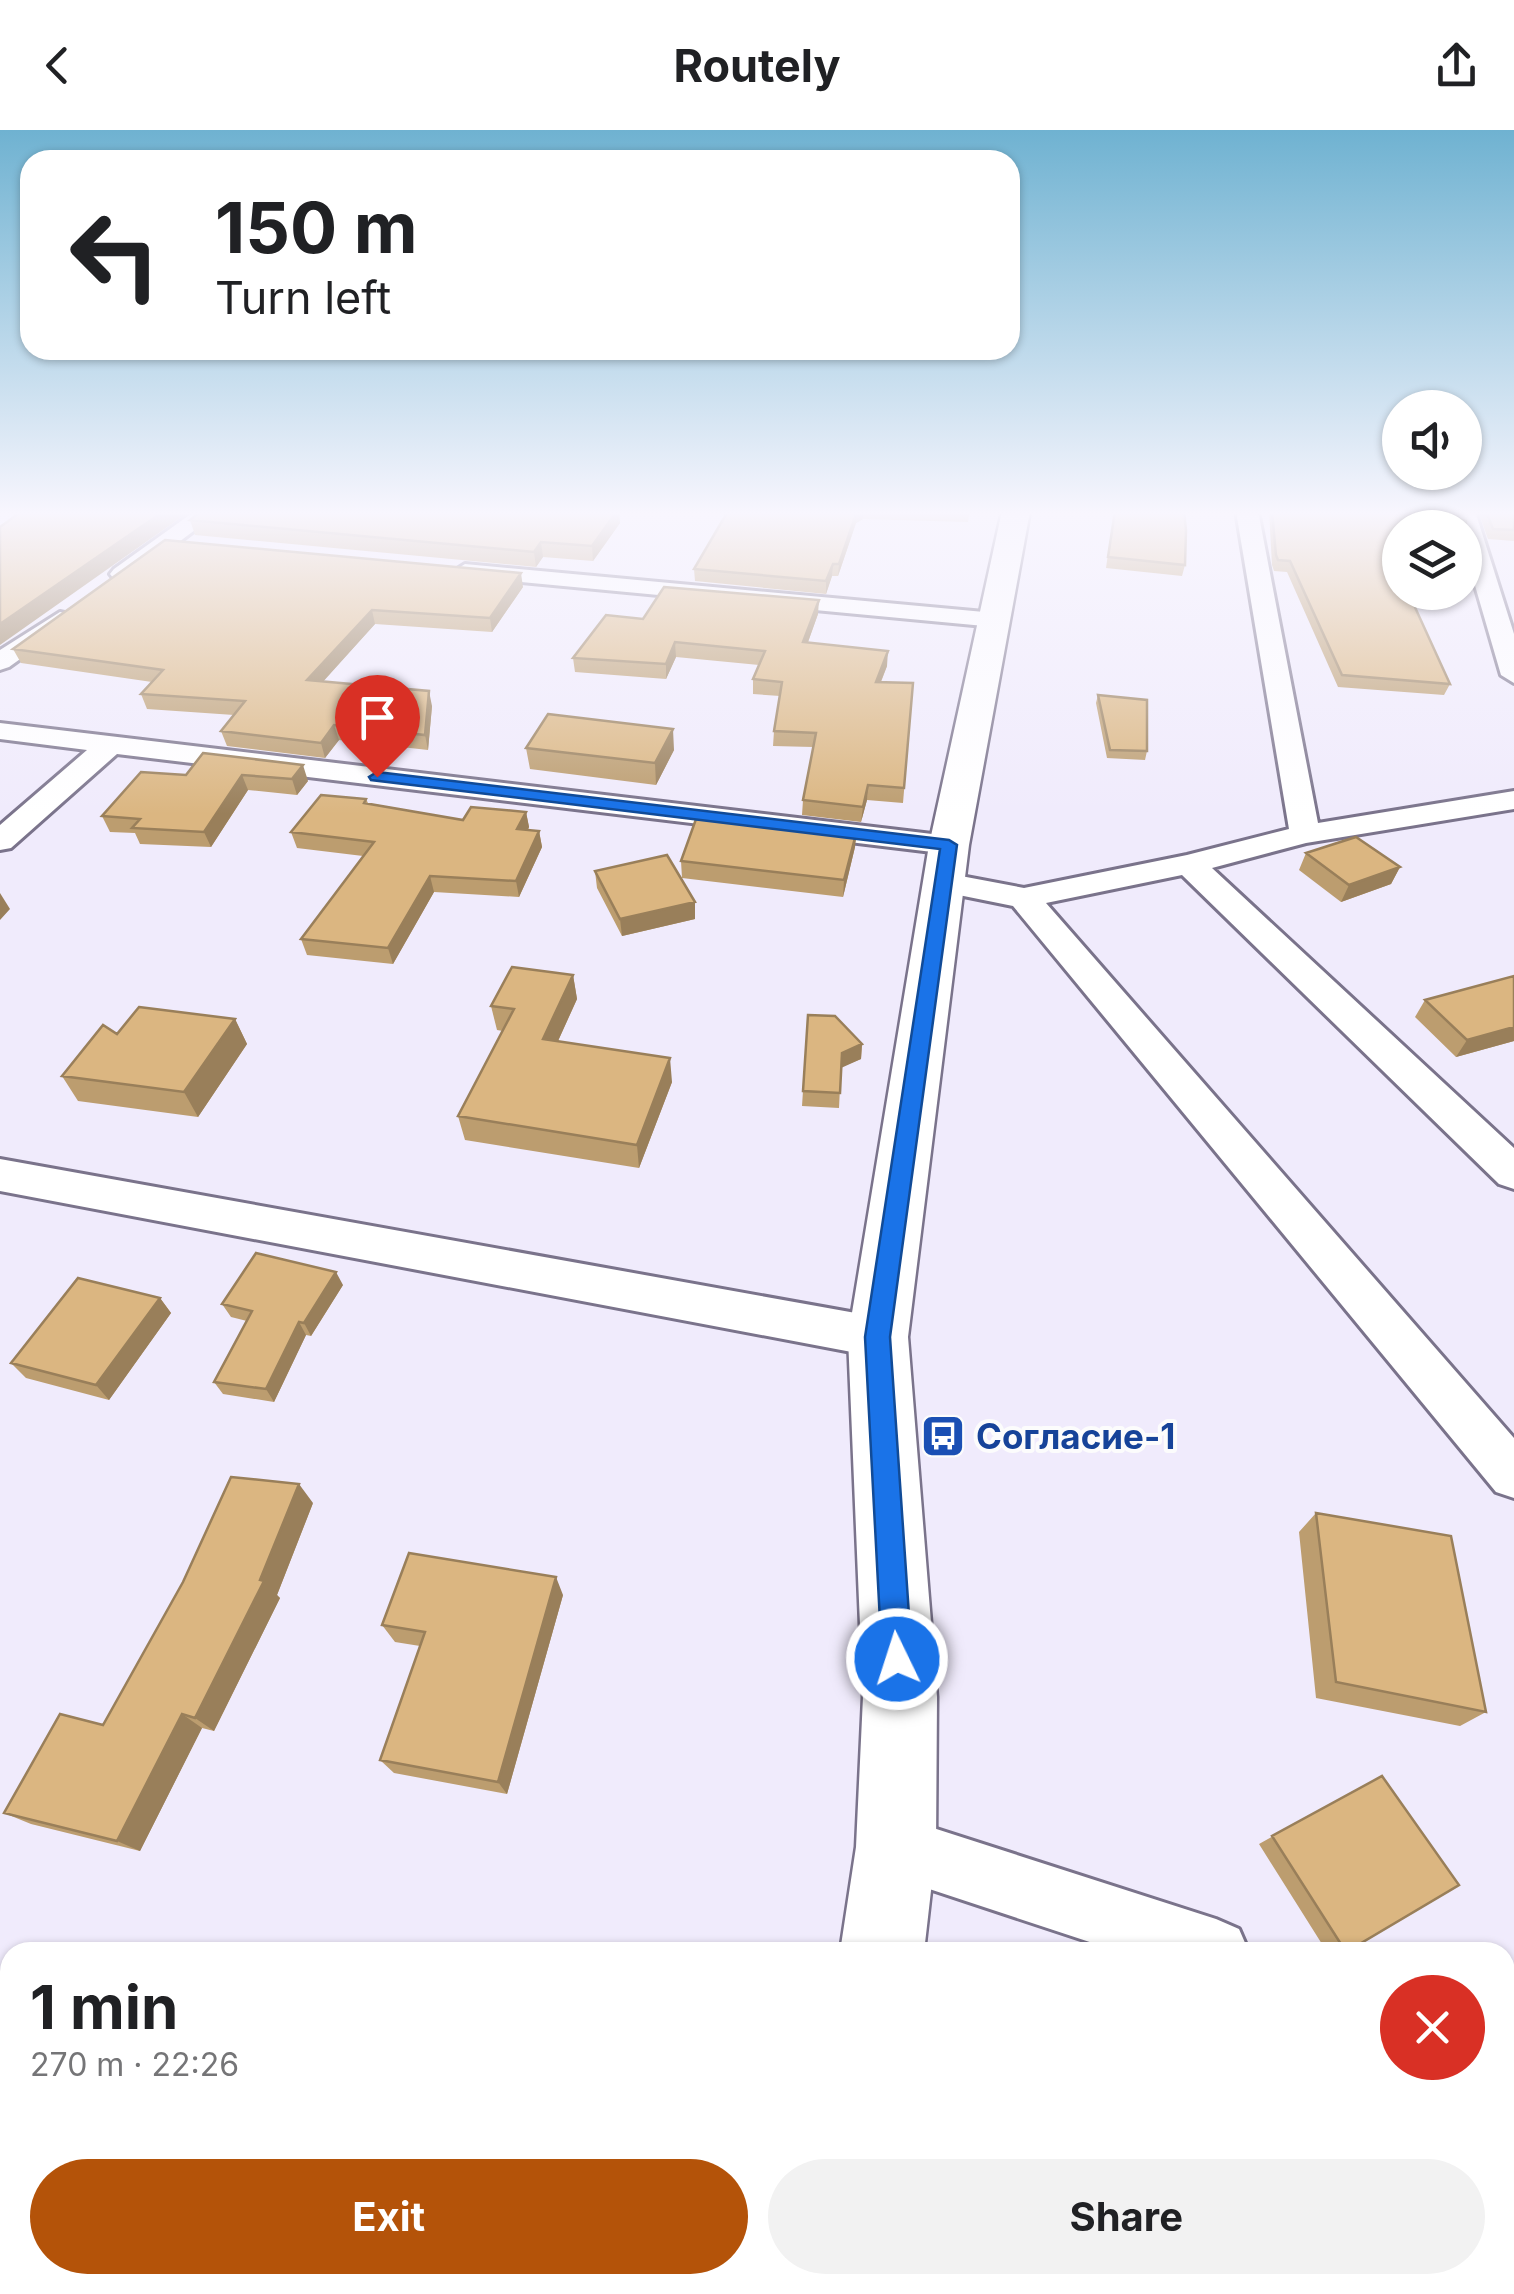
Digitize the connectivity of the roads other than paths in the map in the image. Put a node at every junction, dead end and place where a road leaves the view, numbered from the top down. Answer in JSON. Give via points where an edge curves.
{"nodes":[{"id":1,"x":69,"y":612,"type":"edge"},
{"id":2,"x":911,"y":612,"type":"edge"},
{"id":3,"x":997,"y":612,"type":"edge"},
{"id":4,"x":1265,"y":612,"type":"edge"},
{"id":5,"x":1495,"y":612,"type":"edge"},
{"id":6,"x":996,"y":620,"type":"junction"},
{"id":7,"x":0,"y":662,"type":"edge"},
{"id":8,"x":1514,"y":675,"type":"edge"},
{"id":9,"x":0,"y":731,"type":"edge"},
{"id":10,"x":110,"y":745,"type":"junction"},
{"id":11,"x":1514,"y":800,"type":"edge"},
{"id":12,"x":1305,"y":834,"type":"junction"},
{"id":13,"x":0,"y":841,"type":"edge"},
{"id":14,"x":947,"y":864,"type":"junction"},
{"id":15,"x":1189,"y":864,"type":"junction"},
{"id":16,"x":1024,"y":898,"type":"junction"},
{"id":17,"x":1514,"y":1172,"type":"edge"},
{"id":18,"x":0,"y":1176,"type":"edge"},
{"id":19,"x":878,"y":1337,"type":"junction"},
{"id":20,"x":1514,"y":1475,"type":"edge"},
{"id":21,"x":896,"y":1846,"type":"junction"},
{"id":22,"x":883,"y":1942,"type":"edge"},
{"id":23,"x":1186,"y":1942,"type":"edge"}],
"edges":[{"from":1,"to":7,"type":"street"},
{"from":2,"to":6,"type":"street"},
{"from":3,"to":6,"type":"street"},
{"from":4,"to":12,"type":"street"},
{"from":5,"to":8,"type":"street"},
{"from":6,"to":14,"type":"street"},
{"from":9,"to":10,"type":"street"},
{"from":10,"to":13,"type":"street"},
{"from":10,"to":14,"type":"street"},
{"from":11,"to":12,"type":"street"},
{"from":12,"to":15,"type":"street"},
{"from":14,"to":16,"type":"street"},
{"from":14,"to":19,"type":"street"},
{"from":15,"to":16,"type":"street"},
{"from":15,"to":17,"type":"street"},
{"from":16,"to":20,"type":"street"},
{"from":18,"to":19,"type":"street"},
{"from":19,"to":21,"type":"street","via":[[900,1697]]},
{"from":21,"to":22,"type":"street"},
{"from":21,"to":23,"type":"street"}]}
